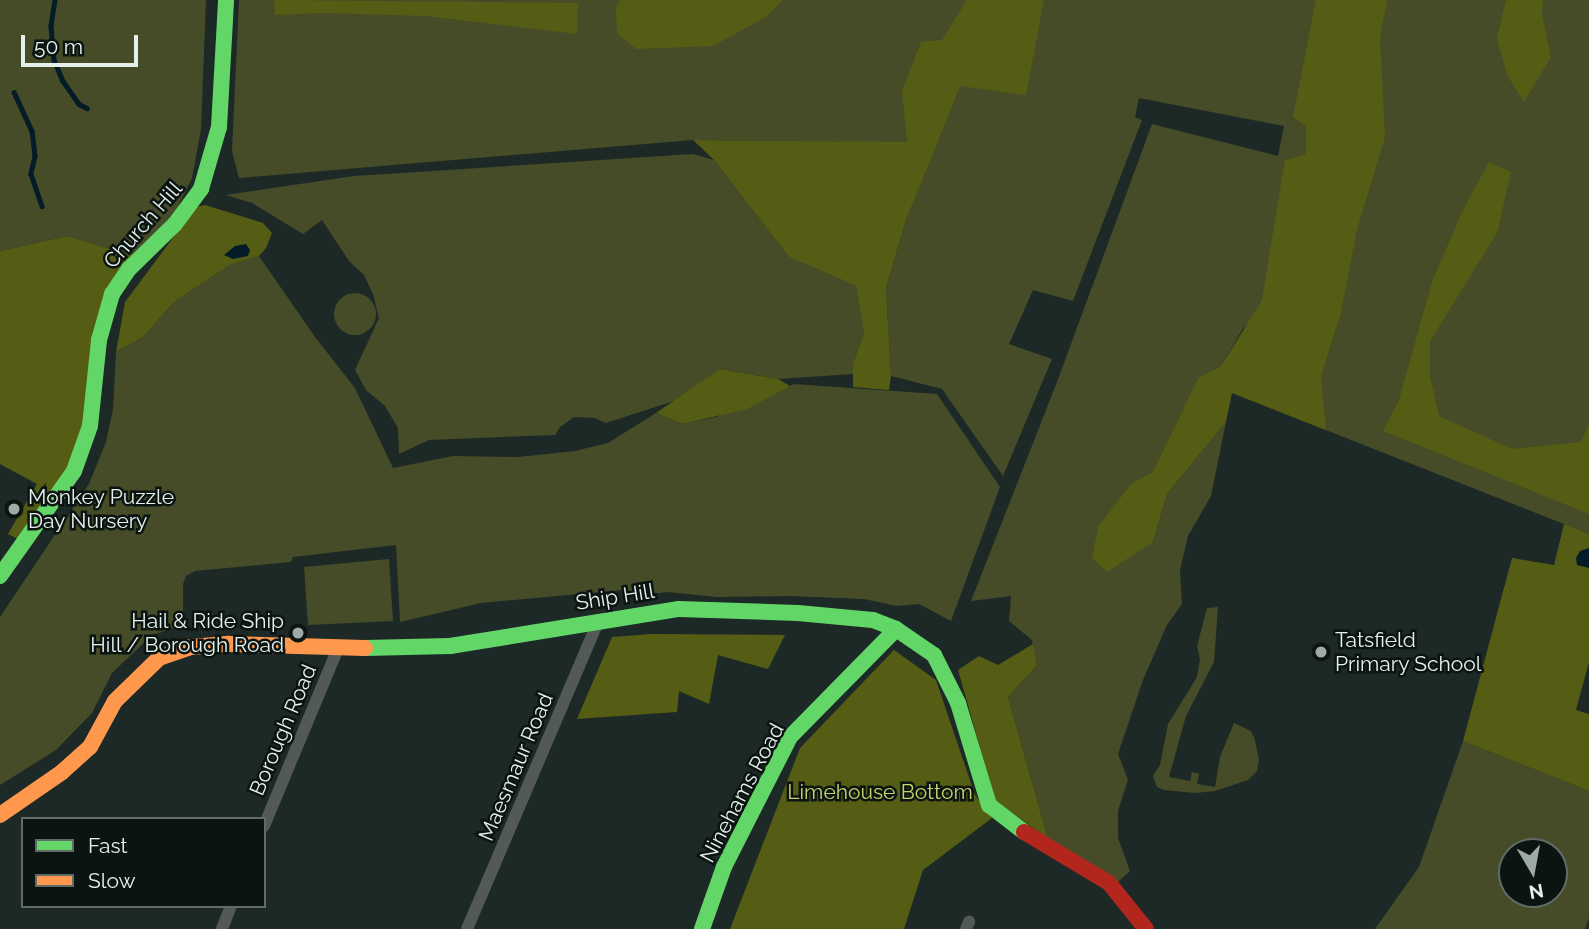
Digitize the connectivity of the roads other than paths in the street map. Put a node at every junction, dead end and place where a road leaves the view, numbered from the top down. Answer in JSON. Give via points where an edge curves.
{"nodes":[{"id":1,"x":226,"y":0,"type":"edge"},
{"id":2,"x":0,"y":576,"type":"edge"},
{"id":3,"x":599,"y":620,"type":"junction"},
{"id":4,"x":896,"y":629,"type":"junction"},
{"id":5,"x":338,"y":648,"type":"junction"},
{"id":6,"x":0,"y":815,"type":"edge"},
{"id":7,"x":266,"y":821,"type":"edge"},
{"id":8,"x":230,"y":908,"type":"edge"},
{"id":9,"x":222,"y":929,"type":"edge"},
{"id":10,"x":467,"y":929,"type":"edge"},
{"id":11,"x":702,"y":929,"type":"edge"},
{"id":12,"x":1146,"y":929,"type":"edge"}],
"edges":[{"from":1,"to":2,"type":"street","name":"Church Hill","via":[[219,127],[201,189],[112,294],[99,340],[90,426],[74,471]]},
{"from":3,"to":4,"type":"street","name":"Ship Hill","via":[[679,609],[873,620]]},
{"from":3,"to":5,"type":"street","name":"Ship Hill","via":[[450,646]]},
{"from":3,"to":10,"type":"street","name":"Maesmaur Road"},
{"from":4,"to":11,"type":"street","name":"Ninehams Road","via":[[790,737],[724,867]]},
{"from":4,"to":12,"type":"street","name":"Ship Hill","via":[[934,655],[944,670],[989,805],[1032,839],[1109,883]]},
{"from":5,"to":6,"type":"street","name":"Ship Hill","via":[[229,644],[191,647],[159,658],[115,701],[90,747]]},
{"from":5,"to":7,"type":"street","name":"Borough Road"},
{"from":8,"to":9,"type":"street"}]}
